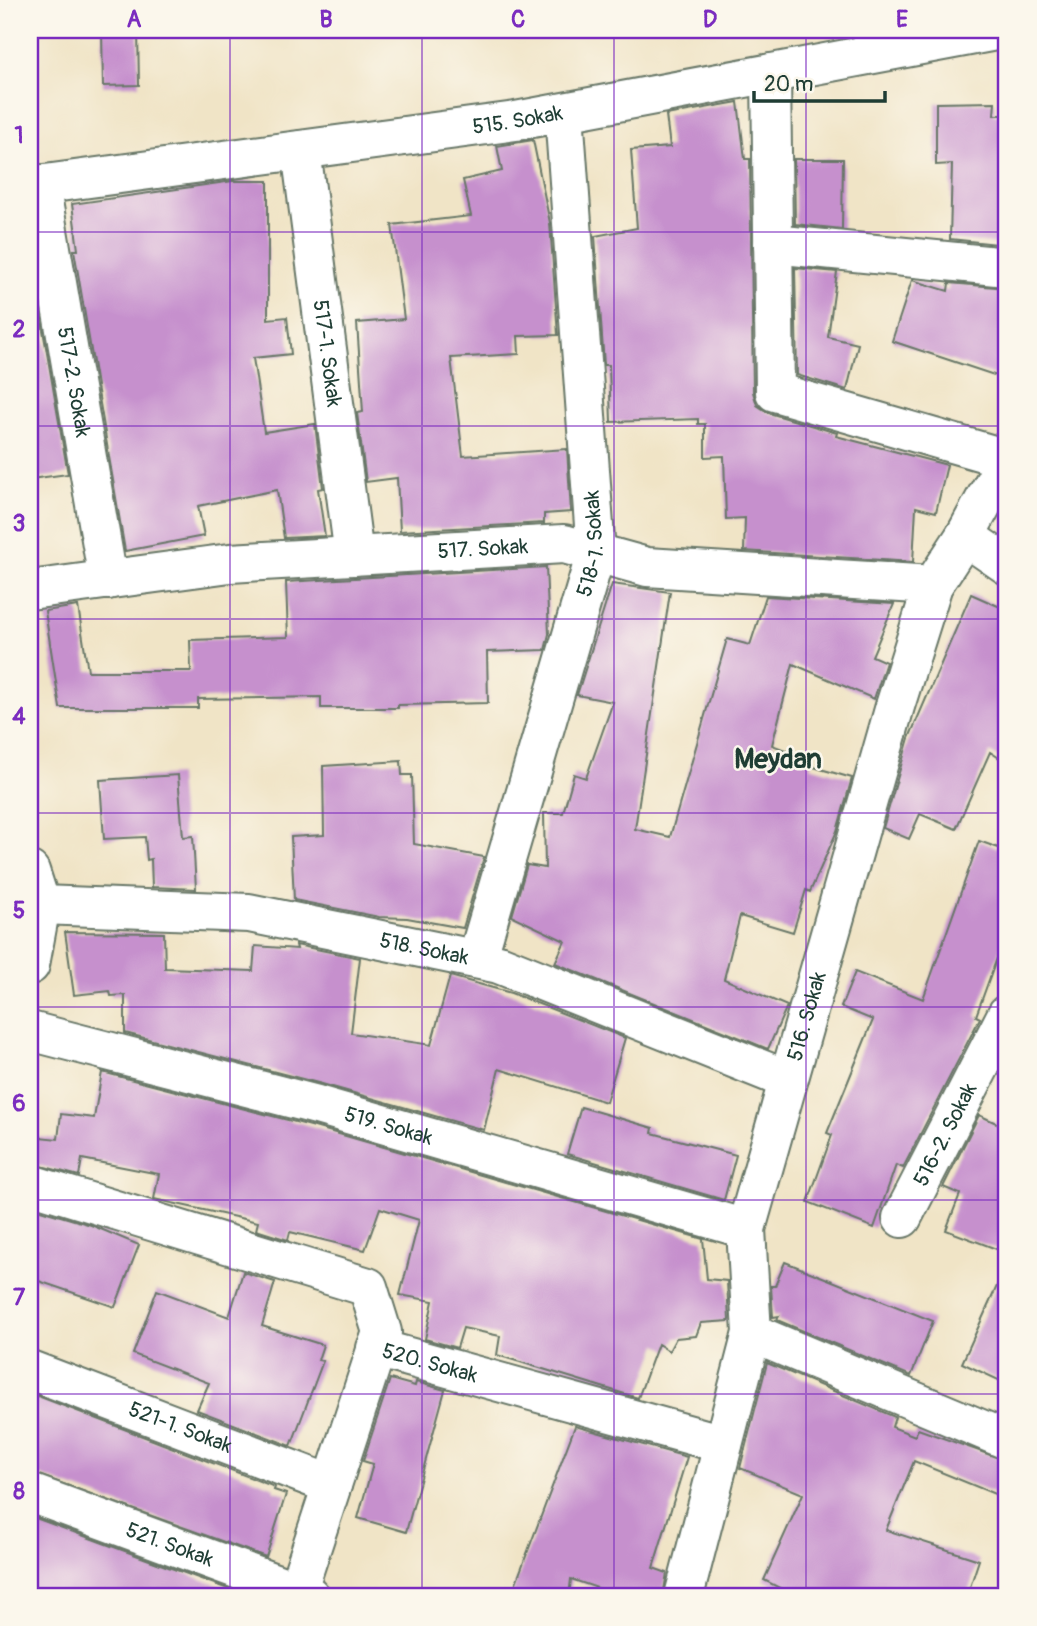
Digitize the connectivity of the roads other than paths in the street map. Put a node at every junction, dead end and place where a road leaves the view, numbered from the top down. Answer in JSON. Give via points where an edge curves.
{"nodes":[{"id":1,"x":1001,"y":30,"type":"edge"},
{"id":2,"x":771,"y":73,"type":"junction"},
{"id":3,"x":564,"y":113,"type":"junction"},
{"id":4,"x":301,"y":150,"type":"junction"},
{"id":5,"x":35,"y":185,"type":"edge"},
{"id":6,"x":773,"y":244,"type":"junction"},
{"id":7,"x":1007,"y":267,"type":"edge"},
{"id":8,"x":1007,"y":459,"type":"edge"},
{"id":9,"x":965,"y":536,"type":"junction"},
{"id":10,"x":596,"y":553,"type":"junction"},
{"id":11,"x":354,"y":556,"type":"junction"},
{"id":12,"x":1007,"y":565,"type":"edge"},
{"id":13,"x":108,"y":580,"type":"junction"},
{"id":14,"x":933,"y":585,"type":"junction"},
{"id":15,"x":30,"y":590,"type":"edge"},
{"id":16,"x":36,"y":888,"type":"edge"},
{"id":17,"x":477,"y":959,"type":"junction"},
{"id":18,"x":30,"y":965,"type":"edge"},
{"id":19,"x":1007,"y":1014,"type":"edge"},
{"id":20,"x":30,"y":1031,"type":"edge"},
{"id":21,"x":788,"y":1080,"type":"junction"},
{"id":22,"x":30,"y":1184,"type":"edge"},
{"id":23,"x":902,"y":1218,"type":"dead end"},
{"id":24,"x":746,"y":1229,"type":"junction"},
{"id":25,"x":752,"y":1333,"type":"junction"},
{"id":26,"x":376,"y":1348,"type":"junction"},
{"id":27,"x":30,"y":1370,"type":"edge"},
{"id":28,"x":1007,"y":1440,"type":"edge"},
{"id":29,"x":723,"y":1444,"type":"junction"},
{"id":30,"x":332,"y":1485,"type":"junction"},
{"id":31,"x":30,"y":1493,"type":"edge"},
{"id":32,"x":303,"y":1594,"type":"edge"},
{"id":33,"x":684,"y":1596,"type":"edge"}],
"edges":[{"from":1,"to":2,"type":"street","name":"515. Sokak"},
{"from":2,"to":3,"type":"street","name":"515. Sokak"},
{"from":2,"to":6,"type":"street"},
{"from":3,"to":4,"type":"street","name":"515. Sokak"},
{"from":3,"to":10,"type":"street","name":"518-1. Sokak"},
{"from":4,"to":5,"type":"street","name":"515. Sokak"},
{"from":4,"to":11,"type":"street","name":"517-1. Sokak"},
{"from":5,"to":13,"type":"street","name":"517-2. Sokak"},
{"from":6,"to":7,"type":"street"},
{"from":6,"to":8,"type":"street","via":[[775,392]]},
{"from":8,"to":9,"type":"street","name":"516. Sokak"},
{"from":9,"to":12,"type":"street"},
{"from":9,"to":14,"type":"street","name":"516. Sokak"},
{"from":10,"to":11,"type":"street","name":"517. Sokak","via":[[564,544]]},
{"from":10,"to":14,"type":"street","name":"517. Sokak","via":[[647,567]]},
{"from":10,"to":17,"type":"street","name":"518-1. Sokak"},
{"from":11,"to":13,"type":"street","name":"517. Sokak","via":[[230,563]]},
{"from":13,"to":15,"type":"street","name":"517. Sokak"},
{"from":14,"to":21,"type":"street","name":"516. Sokak"},
{"from":16,"to":17,"type":"street","name":"518. Sokak","via":[[249,913]]},
{"from":16,"to":18,"type":"street"},
{"from":17,"to":21,"type":"street","name":"518. Sokak"},
{"from":19,"to":23,"type":"street","name":"516-2. Sokak"},
{"from":20,"to":24,"type":"street","name":"519. Sokak","via":[[317,1105]]},
{"from":21,"to":24,"type":"street","name":"516. Sokak"},
{"from":22,"to":26,"type":"street","name":"520. Sokak","via":[[368,1287],[382,1332]]},
{"from":24,"to":25,"type":"street","name":"516. Sokak"},
{"from":25,"to":28,"type":"street"},
{"from":25,"to":29,"type":"street","name":"516. Sokak"},
{"from":26,"to":29,"type":"street","name":"520. Sokak"},
{"from":26,"to":30,"type":"street"},
{"from":27,"to":30,"type":"street","name":"521-1. Sokak"},
{"from":29,"to":33,"type":"street","name":"516. Sokak"},
{"from":30,"to":32,"type":"street"},
{"from":31,"to":32,"type":"street","name":"521. Sokak"}]}
